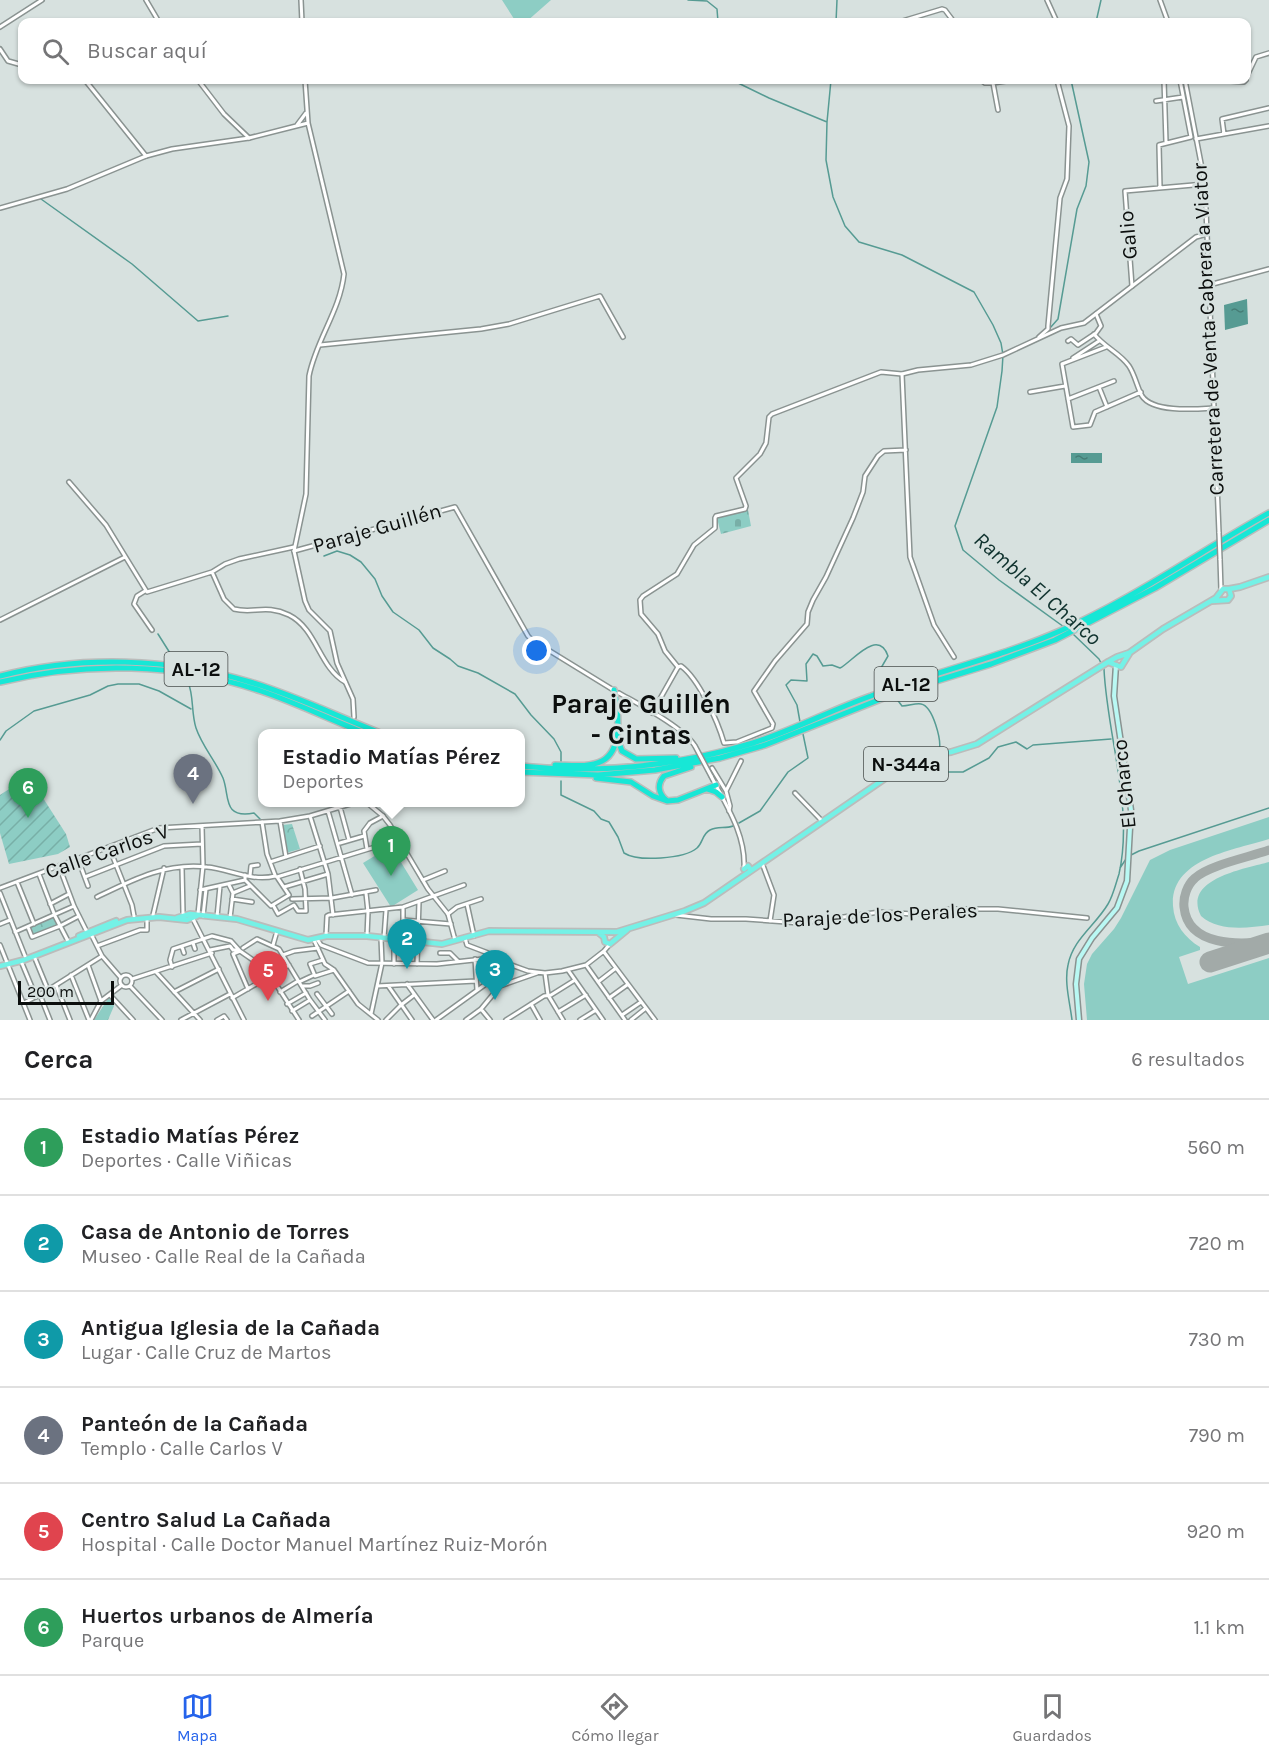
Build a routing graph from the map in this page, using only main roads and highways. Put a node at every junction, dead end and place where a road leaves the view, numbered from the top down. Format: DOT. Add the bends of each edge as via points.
graph roads {
  1 [pos="1269,513"];
  2 [pos="1269,520"];
  3 [pos="1269,577"];
  4 [pos="1240,587"];
  5 [pos="1228,589"];
  6 [pos="1220,592"];
  7 [pos="1232,596"];
  8 [pos="1223,599"];
  9 [pos="1212,601"];
  10 [pos="1073,628"];
  11 [pos="1063,633"];
  12 [pos="1124,659"];
  13 [pos="1117,663"];
  14 [pos="0,676"];
  15 [pos="0,682"];
  16 [pos="617,691"];
  17 [pos="355,729"];
  18 [pos="370,729"];
  19 [pos="617,736"];
  20 [pos="709,755"];
  21 [pos="720,758"];
  22 [pos="525,766"];
  23 [pos="525,766"];
  24 [pos="525,772"];
  25 [pos="544,774"];
  26 [pos="711,776"];
  27 [pos="716,785"];
  28 [pos="705,789"];
  29 [pos="724,794"];
  30 [pos="667,801"];
  31 [pos="150,916"];
  32 [pos="629,929"];
  33 [pos="89,933"];
  34 [pos="608,934"];
  35 [pos="616,940"];
  36 [pos="7,964"];
  37 [pos="0,966"];
  38 [pos="1079,1020"];
  1 -- 10 [label="highway, AL-12"];
  2 -- 10 [label="highway, AL-12" via="1155,588"];
  3 -- 4 [label="main road"];
  4 -- 5 [label="main road"];
  4 -- 7 [label="main road"];
  5 -- 6 [label="main road"];
  5 -- 7 [label="main road"];
  6 -- 8 [label="main road"];
  6 -- 9 [label="main road"];
  7 -- 8 [label="main road"];
  8 -- 9 [label="main road"];
  9 -- 12 [label="main road" via="1163,629"];
  10 -- 11 [label="highway, AL-12"];
  11 -- 20 [label="highway, AL-12" via="870,696 781,733"];
  11 -- 21 [label="highway, AL-12" via="999,661 891,695 786,737"];
  12 -- 13 [label="main road"];
  12 -- 13 [label="main road"];
  13 -- 32 [label="main road, N-344a" via="1108,662 977,744 926,755 906,764 762,863 747,869 704,903"];
  13 -- 38 [label="main road, El Charco" via="1114,702 1131,810 1127,881 1117,908 1079,959"];
  14 -- 18 [label="highway, AL-12" via="93,663 188,668 261,686"];
  15 -- 17 [label="highway, AL-12" via="87,669 135,668 189,674 259,690"];
  16 -- 19 [label="highway"];
  19 -- 20 [label="highway" via="622,751 636,759"];
  19 -- 23 [label="highway" via="613,751 598,763"];
  20 -- 22 [label="highway, AL-12" via="616,768"];
  21 -- 25 [label="highway, AL-12" via="639,772"];
  21 -- 30 [label="highway" via="664,776 659,787"];
  24 -- 25 [label="highway, AL-12"];
  25 -- 30 [label="highway" via="623,780"];
  26 -- 28 [label="highway"];
  27 -- 28 [label="highway"];
  28 -- 29 [label="highway"];
  28 -- 30 [label="highway"];
  31 -- 33 [label="main road"];
  31 -- 33 [label="main road" via="134,916"];
  31 -- 34 [label="main road" via="217,916 302,939 367,936 436,944 494,930"];
  32 -- 34 [label="main road"];
  32 -- 35 [label="main road"];
  33 -- 36 [label="main road"];
  33 -- 36 [label="main road" via="34,957"];
  34 -- 35 [label="main road" via="615,935"];
  34 -- 35 [label="main road" via="605,942"];
  36 -- 37 [label="main road"];
}
